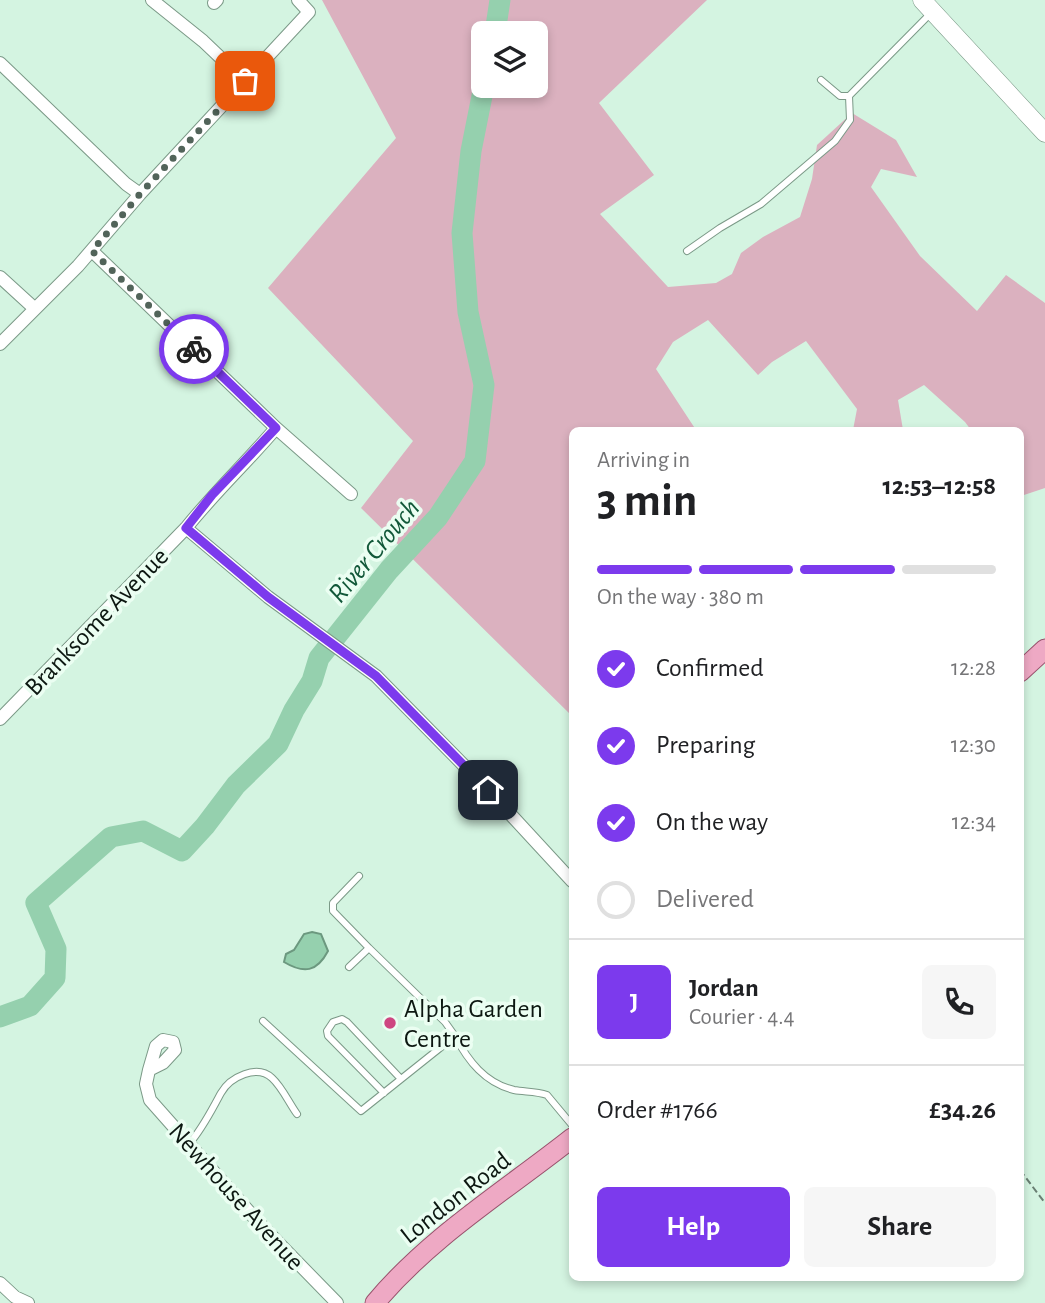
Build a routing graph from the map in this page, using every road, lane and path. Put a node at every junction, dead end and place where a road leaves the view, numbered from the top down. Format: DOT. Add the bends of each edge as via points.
graph roads {
  1 [pos="152,0"];
  2 [pos="298,0"];
  3 [pos="929,4"];
  4 [pos="0,63"];
  5 [pos="821,80"];
  6 [pos="245,81"];
  7 [pos="849,96"];
  8 [pos="1045,133"];
  9 [pos="140,194"];
  10 [pos="92,251"];
  11 [pos="687,251"];
  12 [pos="0,277"];
  13 [pos="34,308"];
  14 [pos="0,344"];
  15 [pos="276,428"];
  16 [pos="351,494"];
  17 [pos="186,528"];
  18 [pos="1045,649"];
  19 [pos="1024,669"];
  20 [pos="0,719"];
  21 [pos="359,876"];
  22 [pos="569,878"];
  23 [pos="369,948"];
  24 [pos="349,967"];
  25 [pos="263,1021"];
  26 [pos="455,1036"];
  27 [pos="149,1070"];
  28 [pos="401,1079"];
  29 [pos="384,1093"];
  30 [pos="297,1114"];
  31 [pos="569,1121"];
  32 [pos="569,1140"];
  33 [pos="189,1144"];
  34 [pos="1024,1175"];
  35 [pos="1045,1203"];
  36 [pos="0,1283"];
  37 [pos="28,1303"];
  38 [pos="337,1303"];
  39 [pos="375,1303"];
  1 -- 6 [label="street"];
  2 -- 6 [label="street" via="309,12"];
  3 -- 7 [label="lane"];
  3 -- 8 [label="street"];
  4 -- 9 [label="street"];
  5 -- 7 [label="lane" via="840,96"];
  6 -- 9 [label="street"];
  7 -- 11 [label="lane" via="850,120 835,141 761,204"];
  9 -- 10 [label="street"];
  10 -- 13 [label="street"];
  10 -- 15 [label="street"];
  12 -- 13 [label="street"];
  13 -- 14 [label="street"];
  15 -- 16 [label="street"];
  15 -- 17 [label="street, Branksome Avenue"];
  17 -- 20 [label="street, Branksome Avenue"];
  17 -- 22 [label="street" via="268,597 376,676"];
  18 -- 19 [label="main road"];
  21 -- 23 [label="lane" via="333,903 333,911"];
  23 -- 24 [label="lane"];
  23 -- 26 [label="lane"];
  25 -- 29 [label="lane" via="361,1111"];
  26 -- 28 [label="lane"];
  26 -- 31 [label="lane" via="469,1061 489,1080 547,1095"];
  27 -- 33 [label="street, Newhouse Avenue" via="150,1100"];
  28 -- 29 [label="lane"];
  28 -- 29 [label="lane" via="347,1022 333,1022 328,1036"];
  30 -- 33 [label="lane" via="270,1075 249,1073 221,1092"];
  32 -- 39 [label="main road, London Road" via="458,1224 398,1276"];
  33 -- 38 [label="street, Newhouse Avenue"];
  34 -- 35 [label="path"];
  36 -- 37 [label="street"];
}
